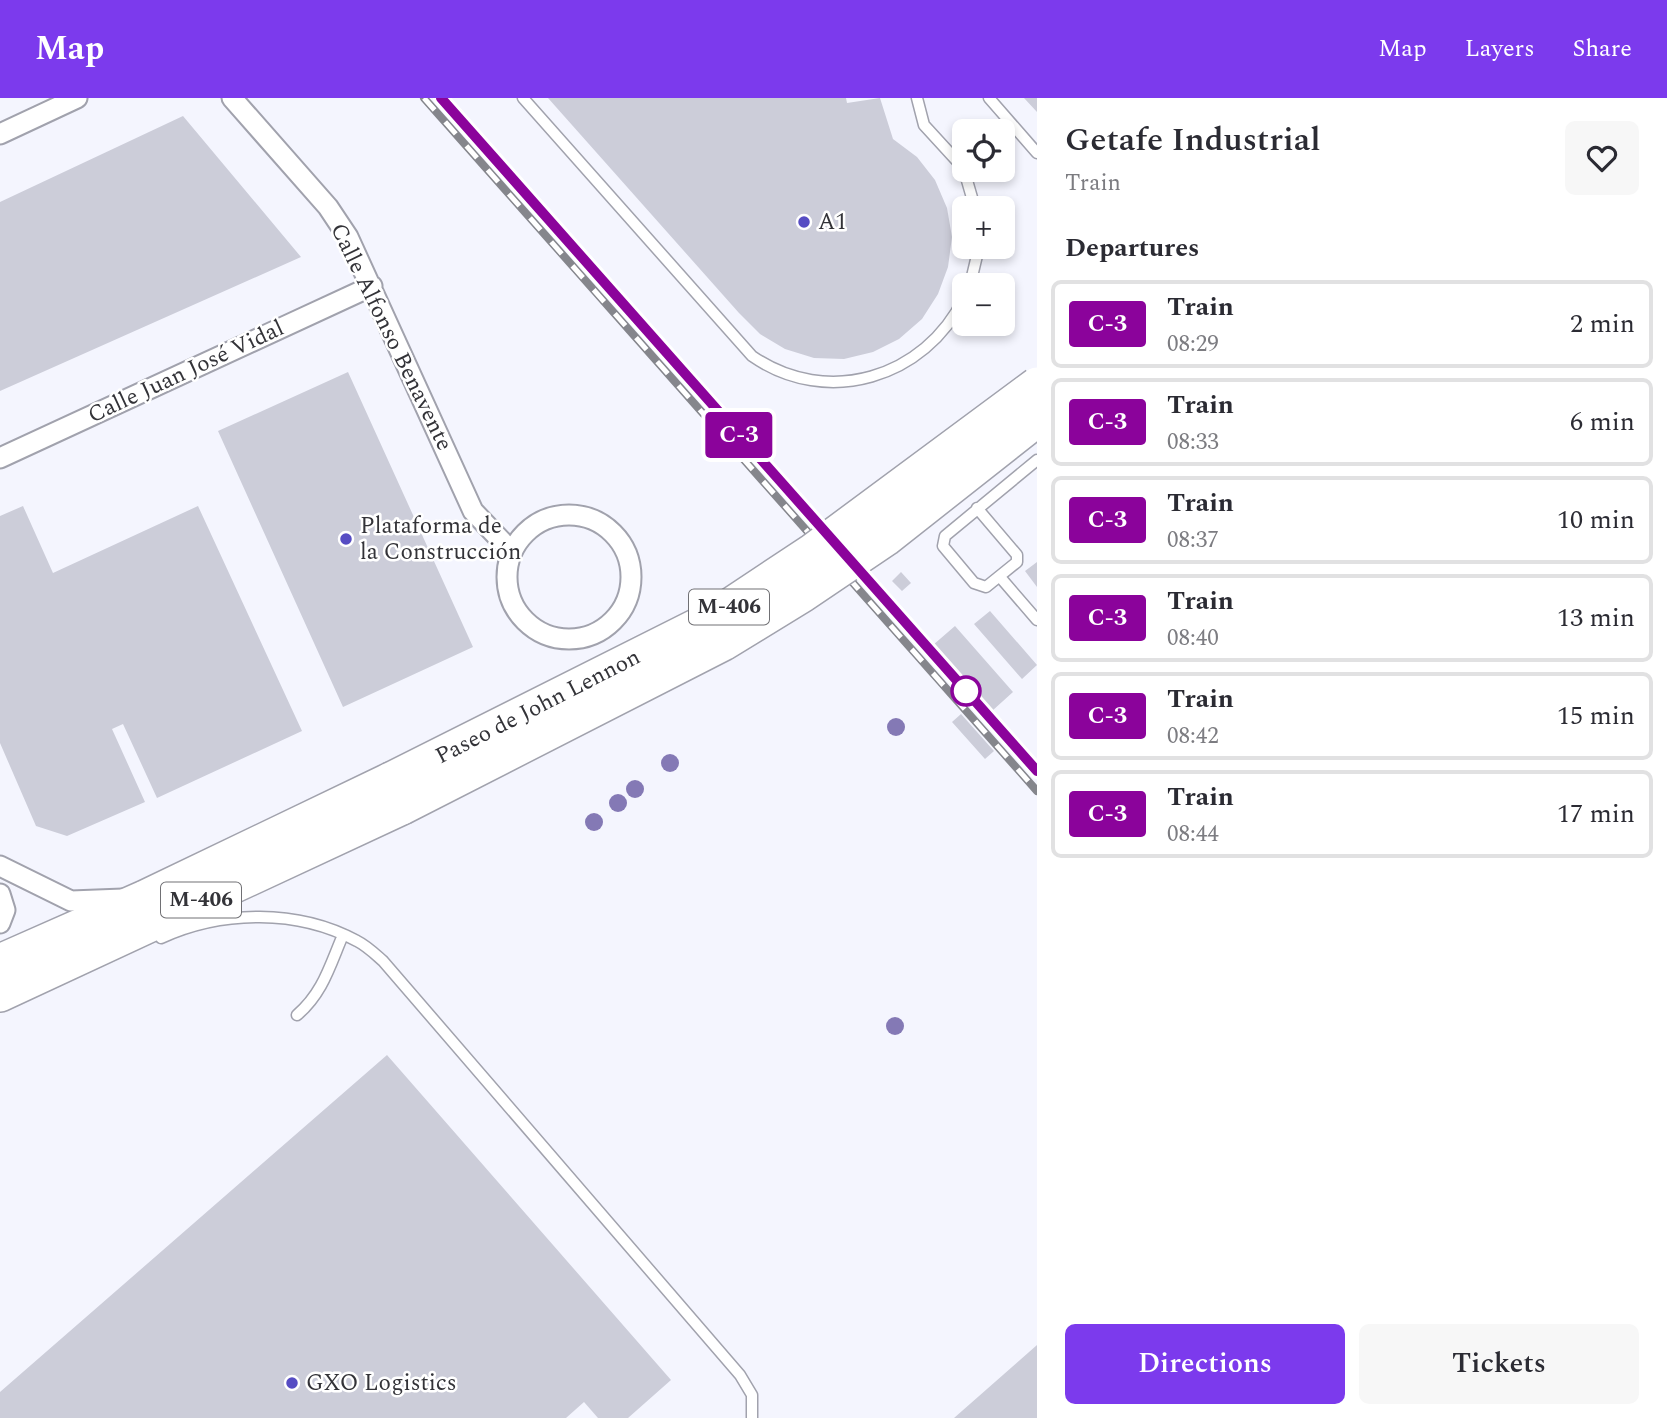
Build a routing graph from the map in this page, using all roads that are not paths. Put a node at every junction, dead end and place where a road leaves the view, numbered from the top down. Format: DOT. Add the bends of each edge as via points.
graph roads {
  1 [pos="77,98"];
  2 [pos="232,98"];
  3 [pos="523,98"];
  4 [pos="917,98"];
  5 [pos="989,98"];
  6 [pos="0,134"];
  7 [pos="1037,153"];
  8 [pos="972,196"];
  9 [pos="372,286"];
  10 [pos="952,318"];
  11 [pos="1037,385"];
  12 [pos="1037,419"];
  13 [pos="0,457"];
  14 [pos="1037,460"];
  15 [pos="977,508"];
  16 [pos="512,552"];
  17 [pos="1000,577"];
  18 [pos="1037,620"];
  19 [pos="397,794"];
  20 [pos="0,866"];
  21 [pos="0,894"];
  22 [pos="145,898"];
  23 [pos="0,923"];
  24 [pos="343,935"];
  25 [pos="146,945"];
  26 [pos="0,962"];
  27 [pos="0,994"];
  28 [pos="297,1015"];
  29 [pos="752,1418"];
  1 -- 6 [label="street"];
  2 -- 9 [label="street, Calle Alfonso Benavente" via="328,206"];
  3 -- 10 [label="lane" via="752,356 768,367 808,379 859,380 909,360 929,346"];
  4 -- 8 [label="lane" via="924,125 957,161"];
  5 -- 7 [label="lane"];
  9 -- 13 [label="street, Calle Juan José Vidal"];
  9 -- 16 [label="street, Calle Alfonso Benavente" via="473,511"];
  11 -- 19 [label="highway, Paseo de John Lennon / M-406, bridge" via="813,551 706,622"];
  12 -- 19 [label="highway, Paseo de John Lennon / M-406, bridge" via="886,538 723,643"];
  14 -- 15 [label="lane"];
  15 -- 17 [label="lane" via="1017,555 1017,562"];
  15 -- 17 [label="lane" via="945,536 943,546 977,585 986,587"];
  16 -- 16 [label="street" via="508,593 517,613 532,628 572,640 611,624 624,608 632,568 626,549 597,521 578,515 549,519 519,540"];
  17 -- 18 [label="lane"];
  19 -- 22 [label="highway, Paseo de John Lennon / M-406"];
  19 -- 27 [label="highway, Paseo de John Lennon / M-406"];
  20 -- 22 [label="street" via="71,901"];
  21 -- 23 [label="street" via="5,910"];
  22 -- 26 [label="highway, Paseo de John Lennon / M-406"];
  24 -- 25 [label="lane" via="295,920 249,917 203,923"];
  24 -- 28 [label="lane" via="313,1001"];
  24 -- 29 [label="lane" via="383,961 740,1375 752,1395"];
}
